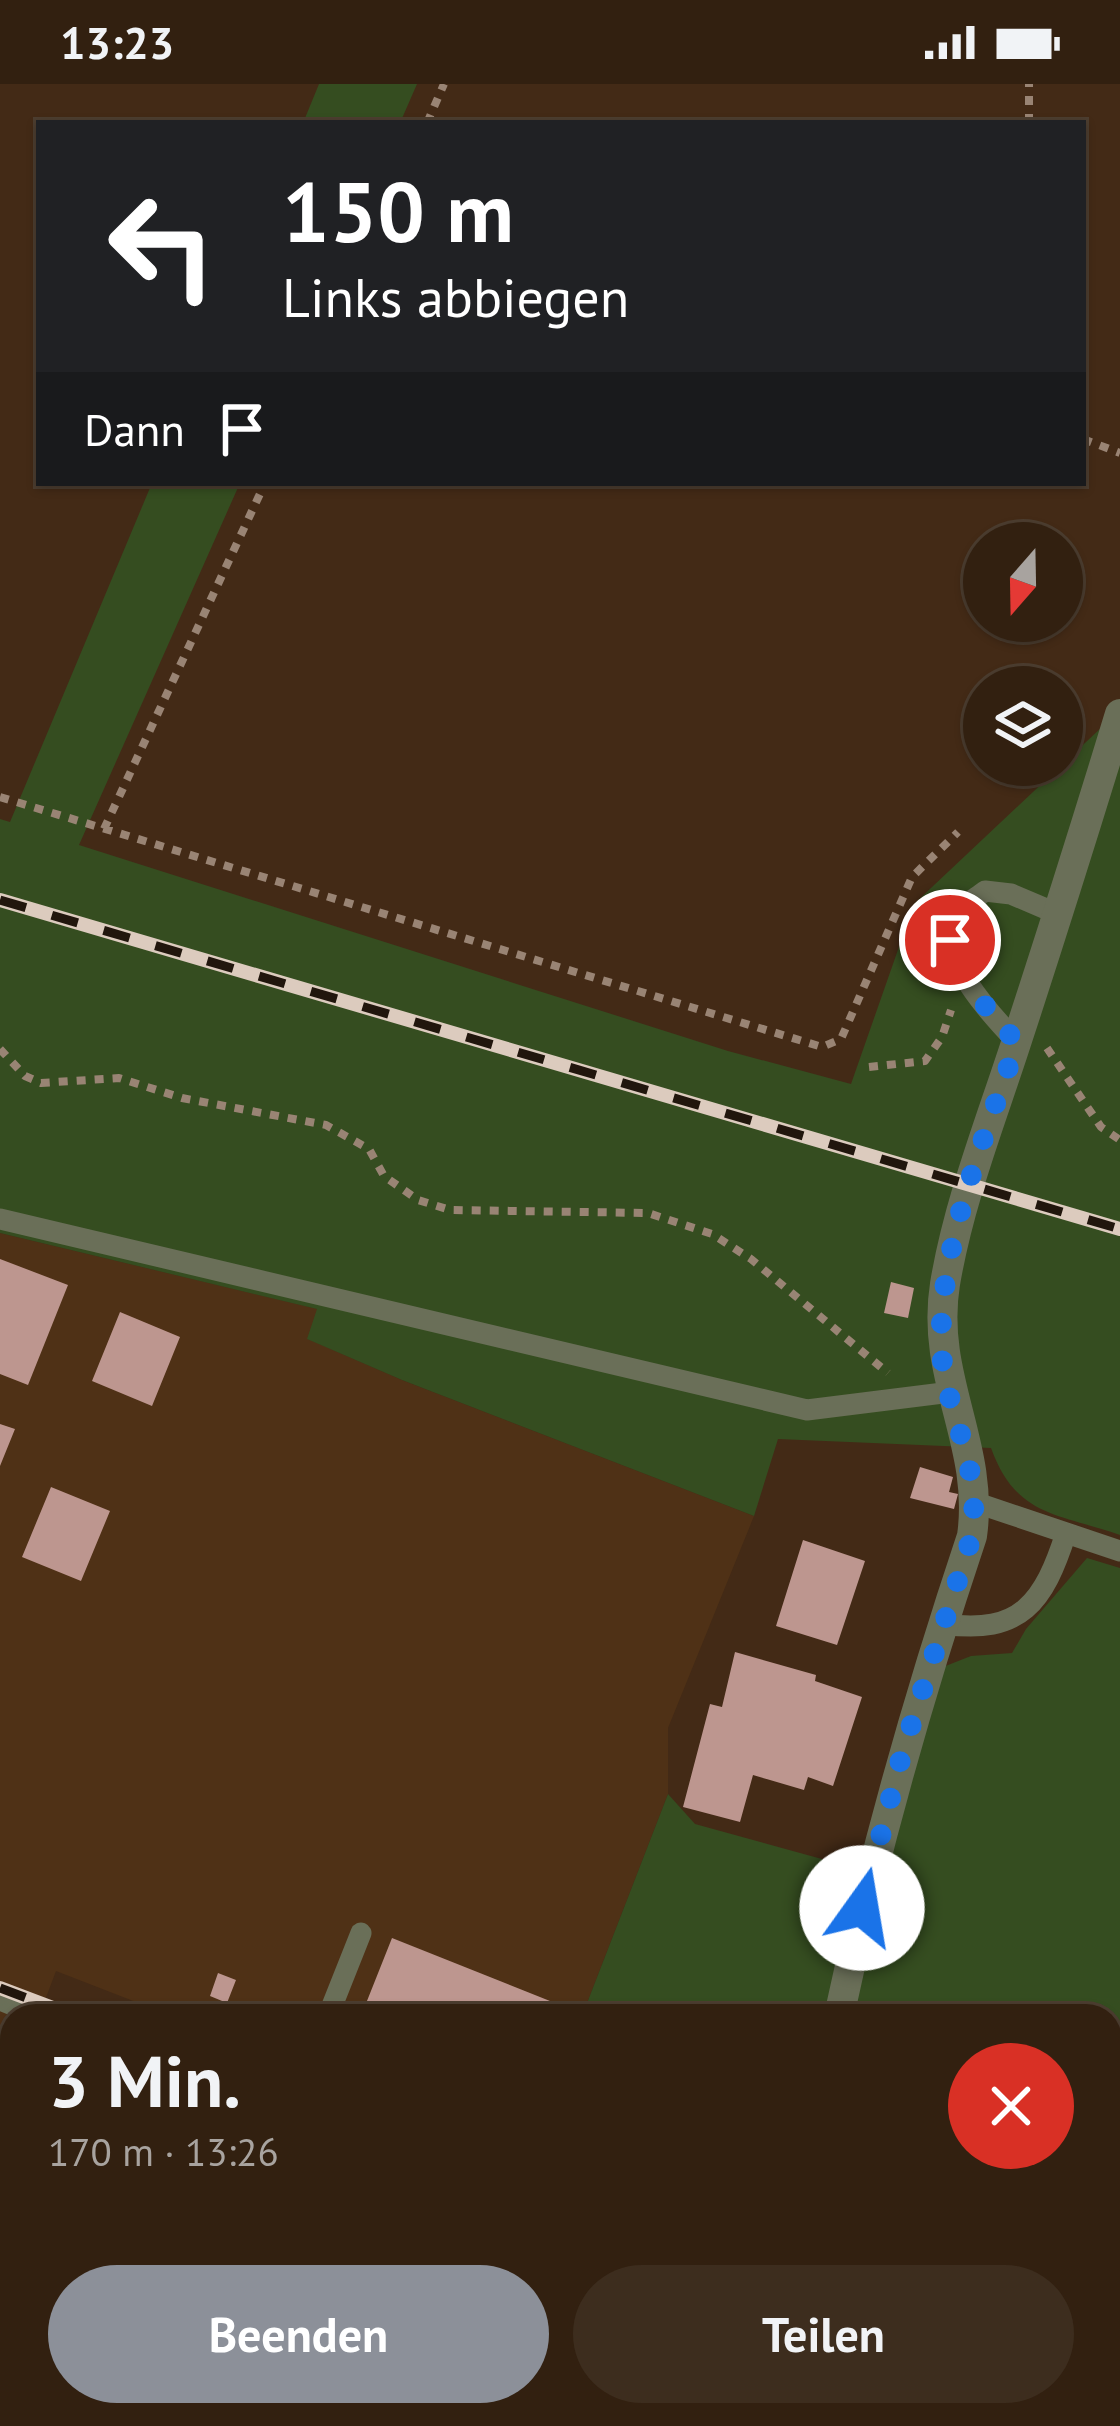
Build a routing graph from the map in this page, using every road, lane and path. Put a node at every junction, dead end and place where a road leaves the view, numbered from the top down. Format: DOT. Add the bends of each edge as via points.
graph roads {
  1 [pos="444,84"];
  2 [pos="1029,84"];
  3 [pos="428,120"];
  4 [pos="1029,120"];
  5 [pos="1086,440"];
  6 [pos="1120,453"];
  7 [pos="264,486"];
  8 [pos="1120,713"];
  9 [pos="0,797"];
  10 [pos="104,829"];
  11 [pos="958,832"];
  12 [pos="1058,914"];
  13 [pos="963,974"];
  14 [pos="1021,1029"];
  15 [pos="0,1049"];
  16 [pos="869,1067"];
  17 [pos="1120,1141"];
  18 [pos="0,1219"];
  19 [pos="951,1392"];
  20 [pos="917,1396"];
  21 [pos="977,1503"];
  22 [pos="1066,1533"];
  23 [pos="1120,1551"];
  24 [pos="944,1624"];
  25 [pos="361,1933"];
  26 [pos="333,2004"];
  27 [pos="842,2004"];
  1 -- 3 [label="path"];
  2 -- 4 [label="path"];
  5 -- 6 [label="path"];
  7 -- 10 [label="path"];
  8 -- 12 [label="street"];
  9 -- 10 [label="path"];
  10 -- 11 [label="path" via="822,1047 841,1039 912,877"];
  12 -- 13 [label="lane" via="985,891 956,914 950,940"];
  12 -- 14 [label="street"];
  13 -- 14 [label="lane" via="989,1014"];
  13 -- 16 [label="path" via="925,1060"];
  14 -- 17 [label="path"];
  14 -- 19 [label="street" via="945,1286 940,1339"];
  15 -- 20 [label="path" via="41,1083 119,1078 326,1125 369,1149 384,1175 418,1200 450,1210 648,1213 712,1234"];
  18 -- 20 [label="lane" via="807,1410"];
  19 -- 20 [label="lane"];
  19 -- 21 [label="street"];
  21 -- 22 [label="lane"];
  21 -- 24 [label="street"];
  22 -- 23 [label="lane"];
  22 -- 24 [label="lane" via="1033,1604 1009,1622"];
  24 -- 27 [label="street" via="869,1872"];
  25 -- 26 [label="lane"];
}
